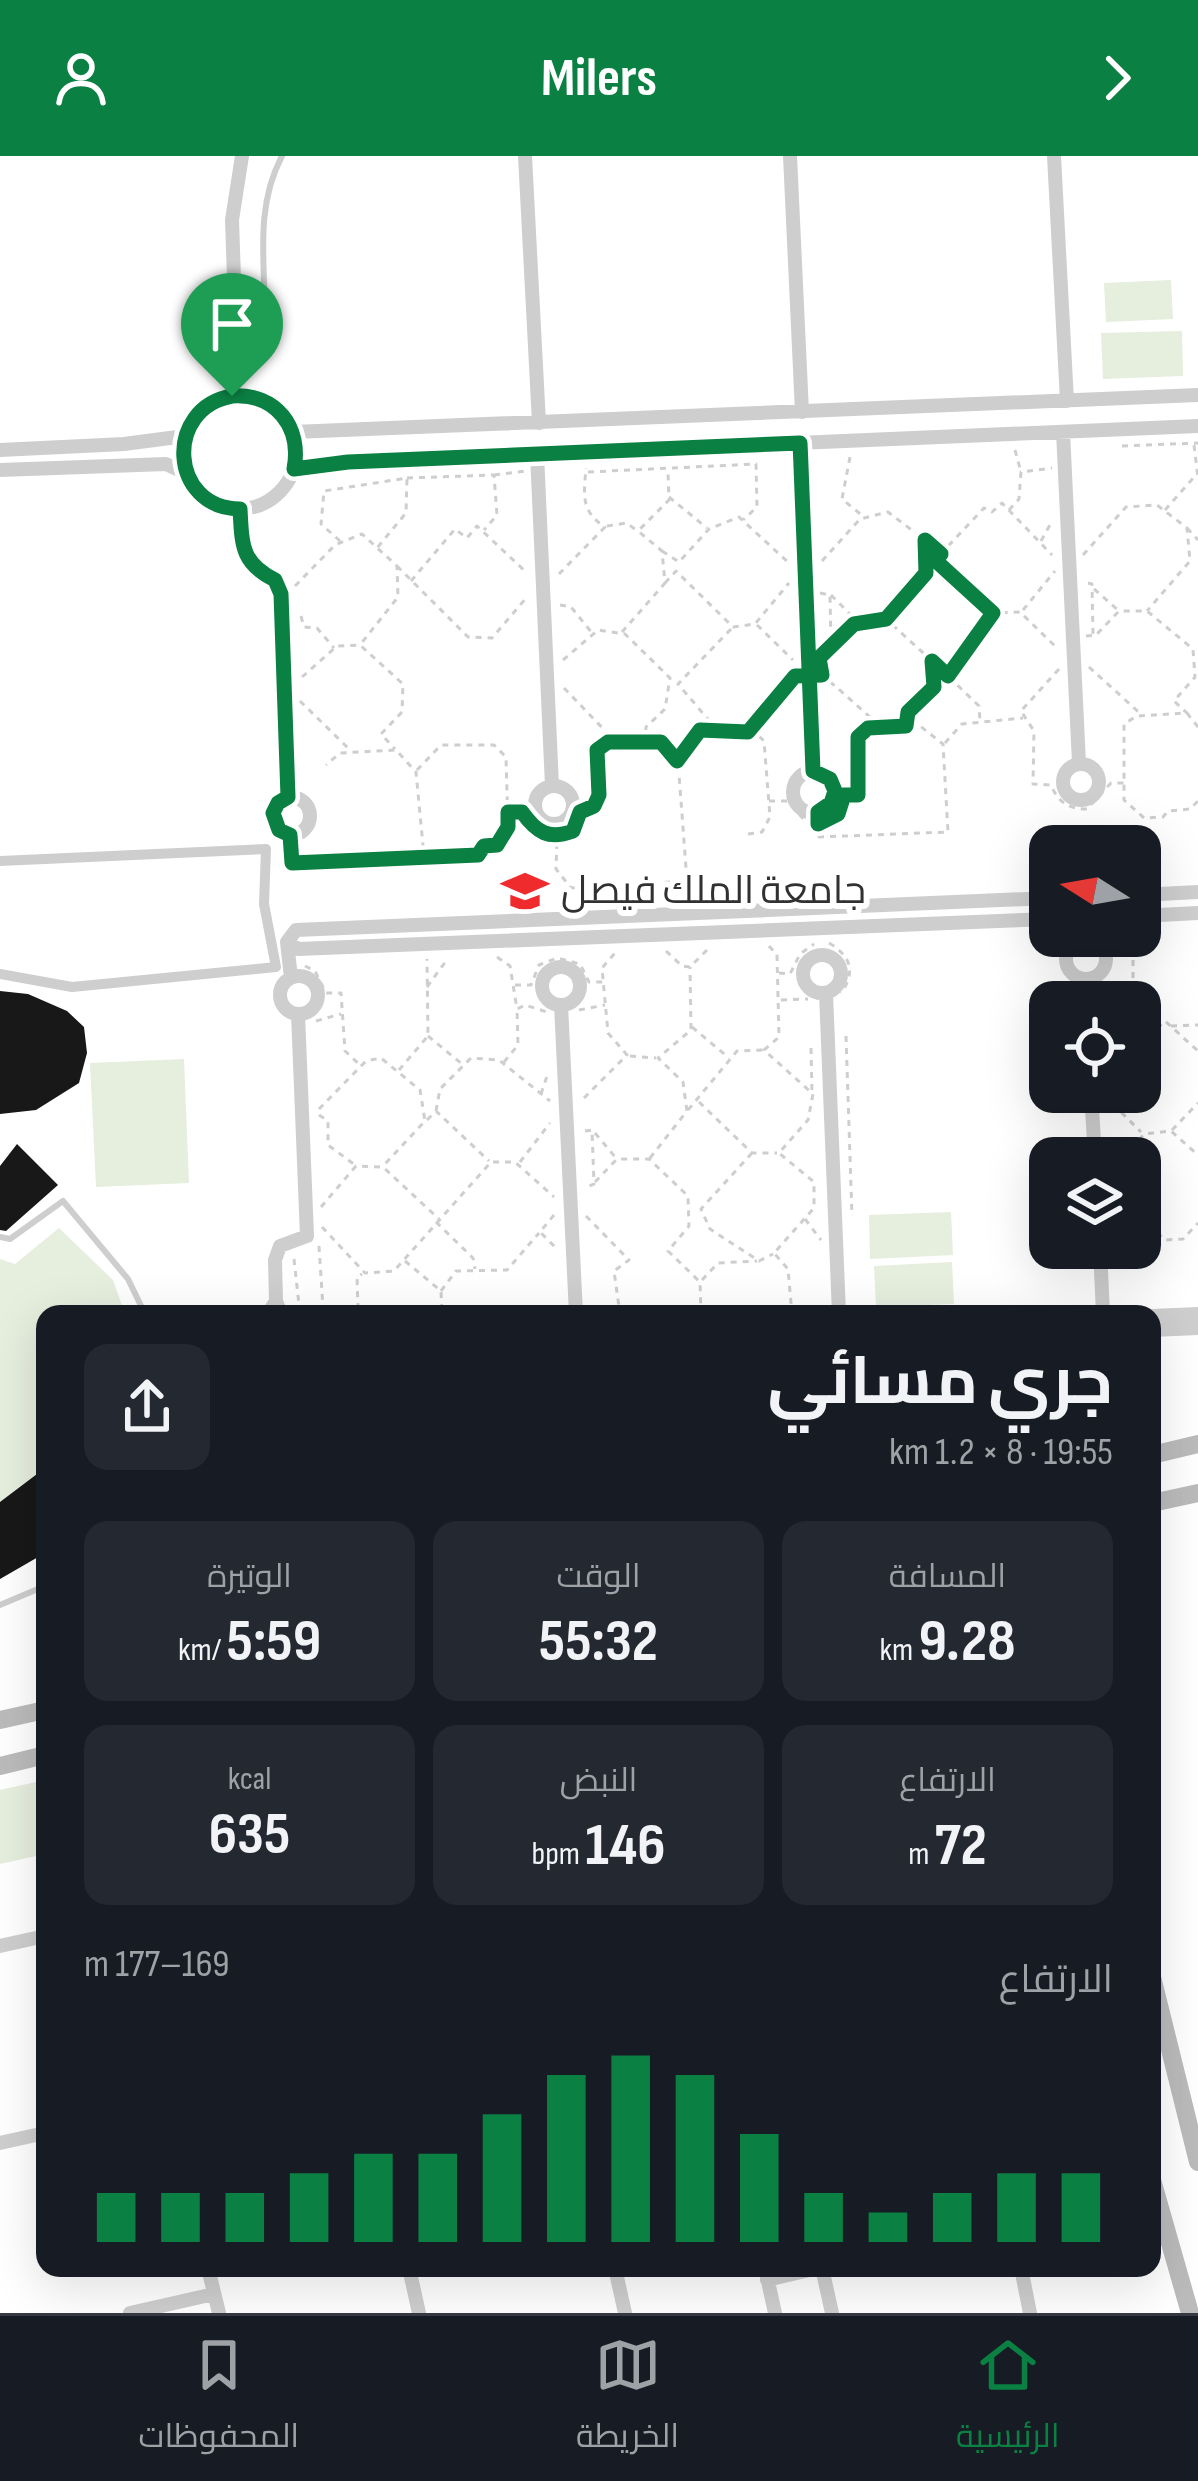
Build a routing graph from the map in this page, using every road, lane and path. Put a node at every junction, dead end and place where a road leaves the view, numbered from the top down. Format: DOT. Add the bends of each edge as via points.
graph roads {
  1 [pos="242,156"];
  2 [pos="282,156"];
  3 [pos="525,156"];
  4 [pos="790,156"];
  5 [pos="1054,156"];
  6 [pos="235,316"];
  7 [pos="238,395"];
  8 [pos="1198,395"];
  9 [pos="1067,401"];
  10 [pos="802,412"];
  11 [pos="538,423"];
  12 [pos="1198,426"];
  13 [pos="293,432"];
  14 [pos="1063,432"];
  15 [pos="185,436"];
  16 [pos="800,443"];
  17 [pos="1194,443"];
  18 [pos="0,450"];
  19 [pos="997,451"];
  20 [pos="869,456"];
  21 [pos="537,462"];
  22 [pos="573,466"];
  23 [pos="668,468"];
  24 [pos="294,469"];
  25 [pos="0,470"];
  26 [pos="586,472"];
  27 [pos="1021,472"];
  28 [pos="185,473"];
  29 [pos="494,475"];
  30 [pos="1197,477"];
  31 [pos="407,478"];
  32 [pos="1053,484"];
  33 [pos="669,497"];
  34 [pos="240,509"];
  35 [pos="1009,511"];
  36 [pos="1164,511"];
  37 [pos="1054,517"];
  38 [pos="865,518"];
  39 [pos="743,520"];
  40 [pos="604,526"];
  41 [pos="1187,528"];
  42 [pos="709,529"];
  43 [pos="483,531"];
  44 [pos="638,531"];
  45 [pos="925,540"];
  46 [pos="1198,540"];
  47 [pos="341,542"];
  48 [pos="1040,542"];
  49 [pos="377,548"];
  50 [pos="662,551"];
  51 [pos="941,554"];
  52 [pos="679,562"];
  53 [pos="819,564"];
  54 [pos="397,566"];
  55 [pos="1081,569"];
  56 [pos="676,572"];
  57 [pos="529,575"];
  58 [pos="556,576"];
  59 [pos="819,578"];
  60 [pos="411,581"];
  61 [pos="1082,582"];
  62 [pos="665,583"];
  63 [pos="293,589"];
  64 [pos="1092,589"];
  65 [pos="557,590"];
  66 [pos="530,593"];
  67 [pos="830,595"];
  68 [pos="1120,611"];
  69 [pos="1147,611"];
  70 [pos="1021,612"];
  71 [pos="993,613"];
  72 [pos="292,617"];
  73 [pos="886,619"];
  74 [pos="860,623"];
  75 [pos="755,624"];
  76 [pos="734,627"];
  77 [pos="621,633"];
  78 [pos="593,634"];
  79 [pos="1093,635"];
  80 [pos="360,645"];
  81 [pos="831,647"];
  82 [pos="334,648"];
  83 [pos="1085,650"];
  84 [pos="819,658"];
  85 [pos="932,661"];
  86 [pos="1086,664"];
  87 [pos="1196,675"];
  88 [pos="809,676"];
  89 [pos="948,676"];
  90 [pos="670,678"];
  91 [pos="296,683"];
  92 [pos="678,684"];
  93 [pos="297,698"];
  94 [pos="1187,713"];
  95 [pos="1143,716"];
  96 [pos="1026,718"];
  97 [pos="980,722"];
  98 [pos="1124,724"];
  99 [pos="879,725"];
  100 [pos="1114,725"];
  101 [pos="906,726"];
  102 [pos="1198,727"];
  103 [pos="752,728"];
  104 [pos="718,731"];
  105 [pos="617,742"];
  106 [pos="645,742"];
  107 [pos="944,744"];
  108 [pos="396,750"];
  109 [pos="352,752"];
  110 [pos="677,761"];
  111 [pos="1079,764"];
  112 [pos="326,765"];
  113 [pos="813,771"];
  114 [pos="416,772"];
  115 [pos="1124,783"];
  116 [pos="552,786"];
  117 [pos="288,797"];
  118 [pos="769,801"];
  119 [pos="1198,801"];
  120 [pos="508,812"];
  121 [pos="818,818"];
  122 [pos="748,834"];
  123 [pos="290,835"];
  124 [pos="557,837"];
  125 [pos="424,856"];
  126 [pos="0,861"];
  127 [pos="1198,892"];
  128 [pos="1161,894"];
  129 [pos="1029,899"];
  130 [pos="1198,913"];
  131 [pos="1161,919"];
  132 [pos="1029,920"];
  133 [pos="294,940"];
  134 [pos="765,942"];
  135 [pos="426,943"];
  136 [pos="710,947"];
  137 [pos="650,951"];
  138 [pos="632,952"];
  139 [pos="481,958"];
  140 [pos="448,959"];
  141 [pos="690,968"];
  142 [pos="0,974"];
  143 [pos="291,978"];
  144 [pos="603,982"];
  145 [pos="513,985"];
  146 [pos="427,987"];
  147 [pos="826,993"];
  148 [pos="811,999"];
  149 [pos="778,1000"];
  150 [pos="517,1009"];
  151 [pos="556,1009"];
  152 [pos="335,1013"];
  153 [pos="298,1014"];
  154 [pos="343,1014"];
  155 [pos="1161,1025"];
  156 [pos="1198,1025"];
  157 [pos="1170,1026"];
  158 [pos="691,1027"];
  159 [pos="811,1035"];
  160 [pos="428,1036"];
  161 [pos="764,1050"];
  162 [pos="1198,1052"];
  163 [pos="627,1055"];
  164 [pos="658,1058"];
  165 [pos="731,1059"];
  166 [pos="502,1063"];
  167 [pos="464,1065"];
  168 [pos="551,1065"];
  169 [pos="361,1066"];
  170 [pos="398,1072"];
  171 [pos="542,1094"];
  172 [pos="812,1094"];
  173 [pos="697,1100"];
  174 [pos="1198,1102"];
  175 [pos="578,1104"];
  176 [pos="436,1111"];
  177 [pos="687,1111"];
  178 [pos="1122,1113"];
  179 [pos="425,1121"];
  180 [pos="592,1130"];
  181 [pos="1171,1131"];
  182 [pos="581,1132"];
  183 [pos="1144,1134"];
  184 [pos="1141,1137"];
  185 [pos="752,1153"];
  186 [pos="779,1153"];
  187 [pos="1198,1155"];
  188 [pos="617,1159"];
  189 [pos="649,1159"];
  190 [pos="491,1162"];
  191 [pos="518,1165"];
  192 [pos="356,1166"];
  193 [pos="383,1167"];
  194 [pos="594,1184"];
  195 [pos="582,1190"];
  196 [pos="688,1196"];
  197 [pos="583,1206"];
  198 [pos="701,1209"];
  199 [pos="805,1219"];
  200 [pos="438,1220"];
  201 [pos="1197,1226"];
  202 [pos="540,1232"];
  203 [pos="319,1235"];
  204 [pos="1161,1236"];
  205 [pos="0,1237"];
  206 [pos="294,1240"];
  207 [pos="821,1241"];
  208 [pos="560,1252"];
  209 [pos="774,1253"];
  210 [pos="404,1260"];
  211 [pos="759,1261"];
  212 [pos="1101,1269"];
  213 [pos="475,1271"];
  214 [pos="365,1273"];
  215 [pos="700,1282"];
  216 [pos="441,1291"];
  217 [pos="141,1305"];
  218 [pos="275,1305"];
  219 [pos="299,1305"];
  220 [pos="323,1305"];
  221 [pos="358,1305"];
  222 [pos="442,1305"];
  223 [pos="575,1305"];
  224 [pos="619,1305"];
  225 [pos="701,1305"];
  226 [pos="790,1305"];
  227 [pos="839,1305"];
  228 [pos="1103,1305"];
  229 [pos="1198,1314"];
  230 [pos="1161,1316"];
  231 [pos="1198,1328"];
  232 [pos="1161,1330"];
  233 [pos="1198,1444"];
  234 [pos="1161,1453"];
  235 [pos="1198,1493"];
  236 [pos="1161,1501"];
  237 [pos="36,1590"];
  238 [pos="0,1605"];
  239 [pos="36,1712"];
  240 [pos="0,1720"];
  241 [pos="36,1757"];
  242 [pos="0,1766"];
  243 [pos="36,1938"];
  244 [pos="0,1946"];
  245 [pos="1161,2012"];
  246 [pos="36,2135"];
  247 [pos="0,2143"];
  248 [pos="1198,2162"];
  249 [pos="1161,2212"];
  250 [pos="210,2277"];
  251 [pos="411,2277"];
  252 [pos="617,2277"];
  253 [pos="767,2277"];
  254 [pos="822,2277"];
  255 [pos="1023,2277"];
  256 [pos="214,2294"];
  257 [pos="831,2311"];
  258 [pos="130,2313"];
  259 [pos="219,2313"];
  260 [pos="419,2313"];
  261 [pos="625,2313"];
  262 [pos="775,2313"];
  263 [pos="813,2313"];
  264 [pos="1030,2313"];
  265 [pos="1190,2313"];
  1 -- 6 [label="street" via="232,220"];
  2 -- 6 [label="lane" via="263,209 265,311"];
  3 -- 11 [label="street"];
  4 -- 10 [label="street"];
  5 -- 9 [label="street"];
  6 -- 7 [label="street"];
  7 -- 13 [label="street" via="267,403"];
  7 -- 15 [label="street" via="207,404"];
  8 -- 9 [label="street"];
  9 -- 10 [label="street"];
  10 -- 11 [label="street"];
  11 -- 13 [label="street"];
  12 -- 14 [label="street"];
  13 -- 24 [label="street"];
  14 -- 16 [label="street"];
  14 -- 111 [label="street"];
  15 -- 18 [label="street"];
  15 -- 28 [label="street"];
  16 -- 21 [label="street"];
  16 -- 88 [label="street"];
  17 -- 30 [label="path"];
  19 -- 27 [label="path" via="1019,450"];
  20 -- 38 [label="path" via="847,457 842,499"];
  21 -- 24 [label="street"];
  21 -- 29 [label="path"];
  21 -- 116 [label="street"];
  22 -- 26 [label="path"];
  23 -- 26 [label="path"];
  23 -- 33 [label="path"];
  23 -- 39 [label="path" via="756,464 757,506"];
  24 -- 34 [label="street" via="272,501"];
  25 -- 28 [label="street" via="166,464"];
  26 -- 40 [label="path" via="584,504"];
  27 -- 32 [label="path" via="1053,467"];
  27 -- 35 [label="path"];
  28 -- 34 [label="street" via="200,495"];
  29 -- 31 [label="path"];
  29 -- 43 [label="path" via="497,514"];
  30 -- 36 [label="path"];
  31 -- 47 [label="path" via="324,490 321,524"];
  31 -- 49 [label="path" via="406,513"];
  33 -- 42 [label="path"];
  33 -- 44 [label="path"];
  34 -- 117 [label="street" via="242,553 281,594"];
  35 -- 48 [label="path"];
  35 -- 51 [label="path" via="1002,503 984,508"];
  36 -- 41 [label="path"];
  36 -- 55 [label="path" via="1126,507 1081,557"];
  37 -- 48 [label="path"];
  38 -- 45 [label="path" via="888,512"];
  38 -- 53 [label="path"];
  39 -- 42 [label="path"];
  39 -- 75 [label="path" via="794,568 787,590"];
  40 -- 44 [label="path" via="627,523"];
  40 -- 58 [label="path"];
  41 -- 46 [label="path"];
  41 -- 69 [label="path" via="1190,560"];
  42 -- 52 [label="path"];
  43 -- 57 [label="path"];
  43 -- 60 [label="path" via="477,526 466,538 455,529"];
  44 -- 50 [label="path"];
  45 -- 51 [label="path"];
  45 -- 73 [label="path" via="926,573"];
  47 -- 49 [label="path" via="362,534"];
  47 -- 63 [label="path"];
  48 -- 70 [label="path" via="1061,563"];
  49 -- 54 [label="path"];
  50 -- 52 [label="path"];
  50 -- 62 [label="path"];
  51 -- 71 [label="path" via="935,560"];
  52 -- 56 [label="path"];
  54 -- 60 [label="path"];
  54 -- 80 [label="path" via="398,597"];
  56 -- 62 [label="path"];
  56 -- 76 [label="path"];
  59 -- 67 [label="path" via="818,592"];
  60 -- 66 [label="path" via="468,637 492,638"];
  61 -- 64 [label="path"];
  62 -- 77 [label="path"];
  64 -- 68 [label="path"];
  64 -- 79 [label="path"];
  65 -- 78 [label="path" via="559,605 571,607"];
  67 -- 74 [label="path"];
  67 -- 81 [label="path"];
  68 -- 69 [label="path"];
  68 -- 79 [label="path"];
  69 -- 87 [label="path" via="1193,649"];
  70 -- 71 [label="path"];
  70 -- 96 [label="path" via="1055,644 1061,666 1022,711"];
  71 -- 89 [label="path"];
  72 -- 82 [label="path" via="303,616 304,627 317,628"];
  73 -- 74 [label="path"];
  73 -- 85 [label="path"];
  74 -- 81 [label="path"];
  75 -- 76 [label="path"];
  75 -- 103 [label="path" via="793,658 795,676"];
  76 -- 92 [label="path"];
  77 -- 78 [label="path"];
  77 -- 90 [label="path"];
  78 -- 105 [label="path" via="563,660 564,689"];
  79 -- 83 [label="path" via="1084,636"];
  80 -- 82 [label="path"];
  80 -- 108 [label="path" via="403,684 402,712 381,734"];
  81 -- 84 [label="path"];
  82 -- 91 [label="path"];
  85 -- 89 [label="path"];
  85 -- 101 [label="path" via="934,687 908,712"];
  86 -- 95 [label="path"];
  87 -- 94 [label="path" via="1174,701"];
  88 -- 99 [label="path" via="822,675"];
  88 -- 113 [label="street"];
  89 -- 97 [label="path" via="979,706"];
  90 -- 92 [label="path"];
  90 -- 106 [label="path" via="665,709 646,727"];
  92 -- 104 [label="path"];
  93 -- 109 [label="path"];
  94 -- 95 [label="path"];
  94 -- 102 [label="path"];
  95 -- 98 [label="path"];
  96 -- 97 [label="path"];
  96 -- 115 [label="path" via="1034,731 1033,784 1051,785 1056,798 1087,809 1111,783"];
  97 -- 107 [label="path" via="962,724"];
  98 -- 100 [label="path"];
  98 -- 115 [label="path"];
  99 -- 101 [label="path"];
  99 -- 121 [label="path" via="858,737 858,795 844,795 838,814"];
  101 -- 107 [label="path"];
  103 -- 104 [label="path"];
  103 -- 118 [label="path" via="764,741"];
  104 -- 110 [label="path" via="700,730"];
  105 -- 106 [label="path"];
  105 -- 124 [label="path" via="597,750 594,806"];
  106 -- 110 [label="path" via="661,742"];
  107 -- 121 [label="path" via="948,832 819,837"];
  108 -- 109 [label="path"];
  108 -- 114 [label="path"];
  109 -- 112 [label="path"];
  110 -- 124 [label="path" via="687,880 571,888 556,869"];
  113 -- 121 [label="street" via="835,791"];
  113 -- 121 [label="street" via="800,776 793,796"];
  114 -- 120 [label="path" via="442,745 494,745 506,757"];
  114 -- 125 [label="path"];
  115 -- 119 [label="path" via="1124,800 1144,818"];
  117 -- 123 [label="street" via="273,813"];
  117 -- 123 [label="street" via="301,800 310,816"];
  118 -- 121 [label="path" via="787,801 799,819"];
  118 -- 122 [label="path" via="761,832"];
  120 -- 124 [label="path" via="522,812 542,834"];
  120 -- 125 [label="path" via="497,845 478,855"];
  123 -- 125 [label="path" via="292,863"];
  126 -- 142 [label="street" via="266,849 264,904 276,968 72,986"];
  127 -- 128 [label="street"];
  129 -- 133 [label="street"];
  130 -- 131 [label="street"];
  132 -- 135 [label="street"];
  133 -- 135 [label="street"];
  133 -- 143 [label="street"];
  133 -- 154 [label="path" via="300,964 315,971 326,993 341,993"];
  134 -- 149 [label="path" via="777,956"];
  135 -- 146 [label="path"];
  136 -- 141 [label="path"];
  137 -- 141 [label="path" via="668,950"];
  138 -- 144 [label="path" via="614,953"];
  139 -- 145 [label="path" via="510,966"];
  140 -- 146 [label="path"];
  141 -- 158 [label="path"];
  143 -- 153 [label="street" via="281,999"];
  143 -- 153 [label="street" via="308,978 317,988 315,1006"];
  144 -- 145 [label="path" via="589,982 580,964 557,958 539,965 531,985"];
  144 -- 163 [label="path" via="608,1034"];
  145 -- 150 [label="path"];
  146 -- 160 [label="path"];
  147 -- 227 [label="street"];
  148 -- 149 [label="path"];
  149 -- 161 [label="path" via="779,1037"];
  150 -- 151 [label="path"];
  150 -- 166 [label="path" via="518,1045"];
  151 -- 223 [label="street"];
  152 -- 154 [label="path"];
  153 -- 206 [label="street" via="307,1236"];
  154 -- 169 [label="path" via="345,1051"];
  155 -- 157 [label="path"];
  156 -- 157 [label="path"];
  157 -- 162 [label="path"];
  158 -- 164 [label="path"];
  158 -- 165 [label="path"];
  159 -- 172 [label="path"];
  160 -- 167 [label="path"];
  160 -- 170 [label="path"];
  161 -- 165 [label="path"];
  161 -- 172 [label="path"];
  163 -- 164 [label="path"];
  163 -- 175 [label="path"];
  164 -- 177 [label="path" via="683,1082"];
  165 -- 173 [label="path"];
  166 -- 167 [label="path" via="471,1058"];
  166 -- 171 [label="path"];
  167 -- 176 [label="path" via="440,1088"];
  168 -- 171 [label="path"];
  169 -- 170 [label="path" via="381,1058"];
  169 -- 192 [label="path" via="315,1112 328,1121 328,1145"];
  170 -- 179 [label="path" via="420,1090"];
  171 -- 191 [label="path" via="551,1102 549,1129"];
  172 -- 186 [label="path" via="808,1120"];
  173 -- 177 [label="path"];
  173 -- 185 [label="path"];
  174 -- 181 [label="path"];
  176 -- 179 [label="path"];
  176 -- 190 [label="path"];
  177 -- 189 [label="path"];
  178 -- 183 [label="path"];
  179 -- 193 [label="path"];
  180 -- 182 [label="path"];
  180 -- 188 [label="path"];
  180 -- 194 [label="path"];
  181 -- 183 [label="path"];
  181 -- 187 [label="path"];
  183 -- 184 [label="path"];
  185 -- 186 [label="path"];
  185 -- 198 [label="path"];
  186 -- 199 [label="path" via="814,1182 814,1208"];
  188 -- 189 [label="path"];
  188 -- 194 [label="path"];
  189 -- 196 [label="path"];
  190 -- 191 [label="path"];
  190 -- 200 [label="path"];
  191 -- 202 [label="path" via="557,1200 559,1210"];
  192 -- 193 [label="path"];
  192 -- 214 [label="path" via="321,1205 318,1222"];
  193 -- 200 [label="path"];
  194 -- 195 [label="path"];
  196 -- 198 [label="path"];
  196 -- 215 [label="path" via="689,1226 668,1251"];
  197 -- 224 [label="path" via="628,1260 614,1271"];
  198 -- 211 [label="path" via="710,1229"];
  199 -- 207 [label="path"];
  199 -- 209 [label="path"];
  200 -- 210 [label="path"];
  200 -- 213 [label="path" via="473,1258"];
  201 -- 204 [label="path" via="1183,1239"];
  202 -- 208 [label="path"];
  202 -- 213 [label="path" via="507,1270"];
  203 -- 220 [label="path"];
  205 -- 217 [label="lane" via="10,1239 63,1201"];
  206 -- 218 [label="street" via="280,1246 275,1260"];
  206 -- 219 [label="path"];
  209 -- 211 [label="path"];
  209 -- 226 [label="path" via="788,1269"];
  210 -- 214 [label="path" via="394,1271"];
  210 -- 216 [label="path"];
  211 -- 215 [label="path" via="718,1263"];
  212 -- 228 [label="street"];
  213 -- 216 [label="path" via="456,1271"];
  214 -- 221 [label="path" via="357,1276"];
  215 -- 225 [label="path"];
  216 -- 222 [label="path"];
  229 -- 230 [label="street"];
  231 -- 232 [label="street"];
  233 -- 234 [label="main road"];
  235 -- 236 [label="main road"];
  237 -- 238 [label="lane"];
  239 -- 240 [label="main road"];
  241 -- 242 [label="main road"];
  243 -- 244 [label="street"];
  245 -- 248 [label="main road"];
  246 -- 247 [label="street"];
  249 -- 265 [label="main road"];
  250 -- 256 [label="street"];
  251 -- 260 [label="street"];
  252 -- 261 [label="street"];
  253 -- 262 [label="street"];
  254 -- 257 [label="street"];
  255 -- 264 [label="street"];
  256 -- 258 [label="street"];
  256 -- 259 [label="street"];
  257 -- 263 [label="street"];
}
